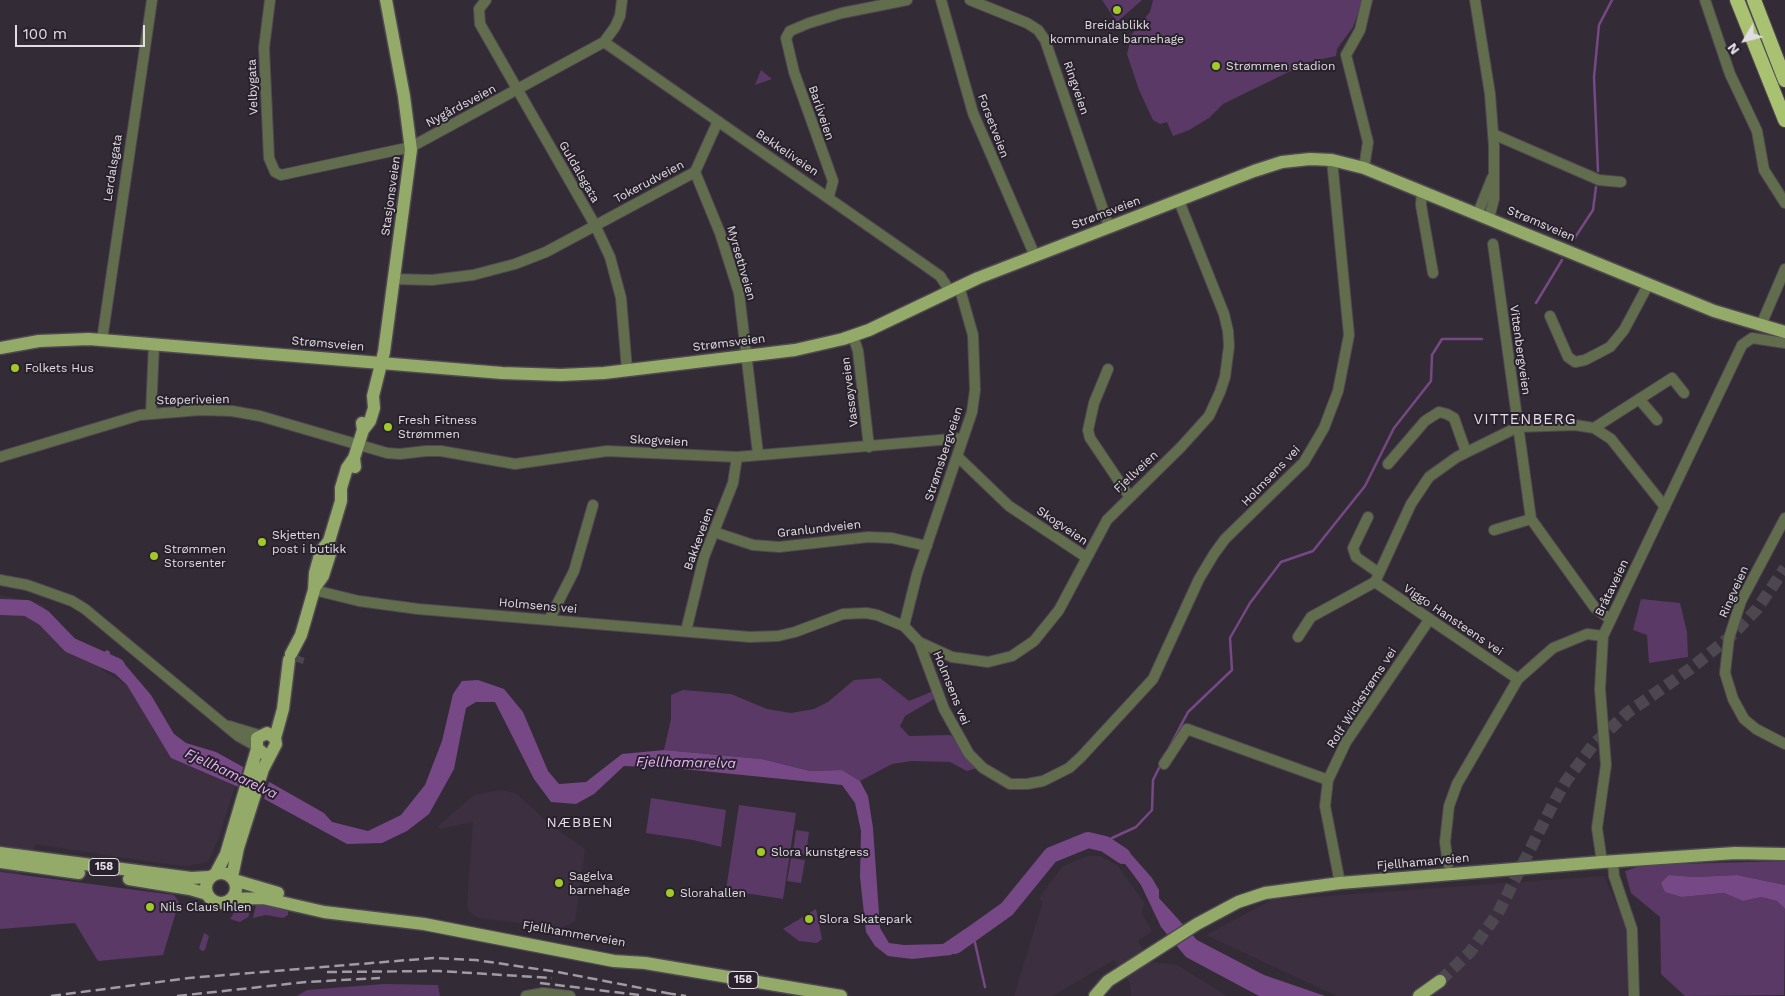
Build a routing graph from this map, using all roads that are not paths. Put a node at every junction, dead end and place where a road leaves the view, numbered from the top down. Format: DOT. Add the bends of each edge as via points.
graph roads {
  1 [pos="152,0"];
  2 [pos="270,0"];
  3 [pos="386,0"];
  4 [pos="486,0"];
  5 [pos="622,0"];
  6 [pos="907,0"];
  7 [pos="941,0"];
  8 [pos="970,0"];
  9 [pos="1367,0"];
  10 [pos="1475,0"];
  11 [pos="1706,0"];
  12 [pos="1737,0"];
  13 [pos="1754,0"];
  14 [pos="604,42"];
  15 [pos="1785,80"];
  16 [pos="517,90"];
  17 [pos="1785,120"];
  18 [pos="718,121"];
  19 [pos="1493,134"];
  20 [pos="411,147"];
  21 [pos="1332,160"];
  22 [pos="1364,168"];
  23 [pos="275,172"];
  24 [pos="695,172"];
  25 [pos="1620,182"];
  26 [pos="1422,190"];
  27 [pos="829,196"];
  28 [pos="1179,201"];
  29 [pos="1785,203"];
  30 [pos="1483,216"];
  31 [pos="594,225"];
  32 [pos="1109,227"];
  33 [pos="1493,244"];
  34 [pos="1035,256"];
  35 [pos="1785,269"];
  36 [pos="1433,273"];
  37 [pos="393,279"];
  38 [pos="1648,284"];
  39 [pos="954,288"];
  40 [pos="1550,316"];
  41 [pos="1761,325"];
  42 [pos="1785,332"];
  43 [pos="853,336"];
  44 [pos="102,340"];
  45 [pos="1785,343"];
  46 [pos="154,344"];
  47 [pos="0,348"];
  48 [pos="747,356"];
  49 [pos="382,363"];
  50 [pos="1108,369"];
  51 [pos="628,370"];
  52 [pos="1684,393"];
  53 [pos="1639,399"];
  54 [pos="151,413"];
  55 [pos="1657,420"];
  56 [pos="1518,427"];
  57 [pos="1594,428"];
  58 [pos="963,438"];
  59 [pos="358,444"];
  60 [pos="869,446"];
  61 [pos="1466,452"];
  62 [pos="758,454"];
  63 [pos="0,457"];
  64 [pos="737,457"];
  65 [pos="958,457"];
  66 [pos="1388,464"];
  67 [pos="1129,496"];
  68 [pos="593,505"];
  69 [pos="1666,508"];
  70 [pos="1368,517"];
  71 [pos="1785,518"];
  72 [pos="1532,519"];
  73 [pos="1494,530"];
  74 [pos="714,532"];
  75 [pos="927,546"];
  76 [pos="1086,557"];
  77 [pos="1377,578"];
  78 [pos="0,580"];
  79 [pos="315,589"];
  80 [pos="1610,619"];
  81 [pos="549,620"];
  82 [pos="1429,620"];
  83 [pos="904,626"];
  84 [pos="686,631"];
  85 [pos="1603,636"];
  86 [pos="1298,637"];
  87 [pos="919,642"];
  88 [pos="1518,679"];
  89 [pos="262,740"];
  90 [pos="1785,744"];
  91 [pos="1164,764"];
  92 [pos="258,767"];
  93 [pos="1328,780"];
  94 [pos="250,795"];
  95 [pos="0,853"];
  96 [pos="1785,854"];
  97 [pos="0,862"];
  98 [pos="1607,862"];
  99 [pos="1448,864"];
  100 [pos="213,875"];
  101 [pos="233,879"];
  102 [pos="1340,883"];
  103 [pos="208,896"];
  104 [pos="227,901"];
  105 [pos="378,916"];
  106 [pos="1440,981"];
  107 [pos="526,996"];
  108 [pos="570,996"];
  109 [pos="842,996"];
  110 [pos="1095,996"];
  111 [pos="1419,996"];
  112 [pos="1634,996"];
  1 -- 44 [label="street, Lerdalsgata"];
  2 -- 23 [label="street, Velbygata" via="264,81 269,158"];
  3 -- 20 [label="main road, Stasjonsveien"];
  4 -- 16 [label="street, Guldalsgata" via="479,9 480,24"];
  5 -- 14 [label="street, Nygårdsveien" via="620,16"];
  6 -- 27 [label="street, Barliveien" via="809,23 790,31 786,38 794,72 833,182"];
  7 -- 34 [label="street, Forsetveien" via="973,113"];
  8 -- 32 [label="street, Ringveien" via="1027,23 1046,40"];
  9 -- 22 [label="street" via="1360,30 1346,55 1368,142"];
  10 -- 19 [label="street"];
  11 -- 29 [label="street" via="1730,74 1757,131 1764,170"];
  12 -- 17 [label="highway"];
  13 -- 15 [label="highway"];
  14 -- 16 [label="street, Nygårdsveien"];
  14 -- 18 [label="street, Bekkeliveien"];
  16 -- 20 [label="street, Nygårdsveien"];
  16 -- 31 [label="street, Guldalsgata"];
  18 -- 24 [label="street, Tokerudveien"];
  18 -- 27 [label="street, Bekkeliveien"];
  19 -- 25 [label="street" via="1599,180"];
  19 -- 30 [label="street" via="1494,199"];
  20 -- 23 [label="street, Nygårdsveien" via="289,173"];
  20 -- 37 [label="main road, Stasjonsveien"];
  21 -- 22 [label="main road, Strømsveien"];
  21 -- 28 [label="main road, Strømsveien" via="1282,162"];
  21 -- 87 [label="street, Holmsens vei" via="1349,335 1331,412 1304,462 1225,539 1214,554 1199,579 1153,679 1139,696 1069,768 1043,781 1010,784 983,768 957,737"];
  22 -- 26 [label="main road, Strømsveien"];
  24 -- 31 [label="street, Tokerudveien"];
  24 -- 48 [label="street, Myrsethveien" via="720,233 739,293"];
  26 -- 30 [label="main road, Strømsveien"];
  26 -- 36 [label="street" via="1421,205"];
  27 -- 39 [label="street, Bekkeliveien"];
  28 -- 32 [label="main road, Strømsveien"];
  28 -- 67 [label="street, Fjellveien" via="1224,314 1228,362 1220,392 1208,416 1181,447"];
  30 -- 38 [label="main road, Strømsveien"];
  31 -- 37 [label="street, Tokerudveien" via="546,252 493,271 432,280"];
  31 -- 51 [label="street, Guldalsgata" via="610,257 618,283"];
  32 -- 34 [label="main road, Strømsveien"];
  33 -- 56 [label="street, Vittenbergveien"];
  34 -- 39 [label="main road, Strømsveien"];
  35 -- 41 [label="street"];
  37 -- 49 [label="main road, Stasjonsveien"];
  38 -- 40 [label="street" via="1624,330 1610,347 1586,360 1576,362 1568,357"];
  38 -- 41 [label="main road, Strømsveien" via="1714,311"];
  39 -- 43 [label="main road, Strømsveien"];
  39 -- 58 [label="street, Strømsbergveien" via="973,335 975,365 972,412"];
  41 -- 42 [label="main road, Strømsveien"];
  43 -- 48 [label="main road, Strømsveien" via="807,348"];
  43 -- 60 [label="street, Vassøyveien" via="858,351"];
  44 -- 46 [label="main road, Strømsveien"];
  44 -- 47 [label="main road, Strømsveien" via="53,339"];
  45 -- 69 [label="street, Bråtaveien" via="1752,338 1742,345"];
  46 -- 49 [label="main road, Strømsveien"];
  46 -- 54 [label="street"];
  48 -- 51 [label="main road, Strømsveien"];
  48 -- 62 [label="street, Myrsethveien"];
  49 -- 51 [label="main road, Strømsveien" via="526,375"];
  49 -- 59 [label="main road, Stasjonsveien" via="373,396 362,418 363,430"];
  50 -- 67 [label="street" via="1094,403 1088,430 1090,438"];
  52 -- 53 [label="street" via="1672,378"];
  53 -- 55 [label="street"];
  53 -- 57 [label="street"];
  54 -- 59 [label="street, Støperiveien" via="200,410 246,413"];
  54 -- 63 [label="street, Støperiveien"];
  56 -- 57 [label="street" via="1575,425"];
  56 -- 61 [label="street"];
  56 -- 72 [label="street, Vittenbergveien"];
  57 -- 69 [label="street" via="1611,439"];
  58 -- 60 [label="street, Skogveien"];
  58 -- 65 [label="street, Strømsbergveien"];
  59 -- 64 [label="street, Skogveien" via="394,454 441,451 515,464 607,451"];
  59 -- 79 [label="main road, Stasjonsveien" via="341,488 328,560"];
  60 -- 62 [label="street, Skogveien"];
  61 -- 66 [label="street" via="1454,418 1439,412 1425,421"];
  61 -- 77 [label="street" via="1441,467 1424,483"];
  62 -- 64 [label="street, Skogveien"];
  64 -- 74 [label="street, Bakkeveien" via="733,483"];
  65 -- 75 [label="street, Strømsbergveien"];
  65 -- 76 [label="street, Skogveien" via="1009,506"];
  67 -- 76 [label="street, Fjellveien" via="1107,520"];
  68 -- 81 [label="street" via="574,571"];
  69 -- 80 [label="street, Bråtaveien"];
  70 -- 77 [label="street, Viggo Hansteens vei" via="1353,548 1356,557"];
  71 -- 90 [label="street, Ringveien" via="1741,601 1729,638 1725,673 1744,719"];
  72 -- 73 [label="street"];
  72 -- 80 [label="street, Vittenbergveien" via="1595,608"];
  74 -- 75 [label="street, Granlundveien" via="753,545 779,547 868,537 892,538"];
  74 -- 84 [label="street, Bakkeveien" via="704,557"];
  75 -- 83 [label="street, Strømsbergveien"];
  76 -- 87 [label="street, Fjellveien" via="1059,610 1043,632 1012,656 988,662 970,661 952,657"];
  77 -- 82 [label="street, Viggo Hansteens vei"];
  77 -- 86 [label="street" via="1311,618"];
  78 -- 89 [label="street" via="27,585 78,605 227,726"];
  79 -- 81 [label="street, Holmsens vei" via="359,601 418,609"];
  79 -- 89 [label="main road, Stasjonsveien" via="283,693"];
  80 -- 85 [label="street, Bråtaveien"];
  81 -- 84 [label="street, Holmsens vei"];
  82 -- 88 [label="street, Viggo Hansteens vei"];
  82 -- 93 [label="street, Rolf Wickstrøms vei" via="1346,742"];
  83 -- 84 [label="street, Holmsens vei" via="877,615 856,612 778,636 750,637"];
  83 -- 87 [label="street, Holmsens vei"];
  85 -- 88 [label="street, Bråtaveien" via="1587,634 1553,648"];
  85 -- 98 [label="street" via="1600,689 1606,765 1597,828"];
  88 -- 99 [label="street, Bråtaveien" via="1456,784 1446,833"];
  89 -- 92 [label="main road, Stasjonsveien"];
  89 -- 92 [label="main road, Stasjonsveien" via="262,753 270,752"];
  91 -- 93 [label="street" via="1187,729"];
  92 -- 94 [label="main road, Stasjonsveien"];
  93 -- 102 [label="street, Rolf Wickstrøms vei" via="1325,806"];
  94 -- 100 [label="main road, Stasjonsveien" via="226,854"];
  94 -- 101 [label="main road, Stasjonsveien"];
  95 -- 100 [label="main road, 158" via="191,878"];
  96 -- 98 [label="main road, Fjellhamarveien" via="1735,853"];
  97 -- 103 [label="main road, 158" via="147,882"];
  98 -- 102 [label="main road, Fjellhamarveien"];
  98 -- 112 [label="street" via="1632,929"];
  100 -- 101 [label="main road, 158" via="225,873"];
  100 -- 103 [label="main road" via="205,886"];
  101 -- 104 [label="main road" via="236,890"];
  101 -- 105 [label="main road, Fjellhammerveien / 158"];
  102 -- 110 [label="main road, Fjellhamarveien" via="1265,893 1238,902 1158,948 1108,981"];
  103 -- 104 [label="main road, 158"];
  104 -- 105 [label="main road, Fjellhammerveien / 158" via="263,898 324,912"];
  105 -- 109 [label="main road, Fjellhammerveien / 158" via="605,960 645,963"];
  106 -- 111 [label="main road"];
  107 -- 108 [label="street" via="544,993"];
}
